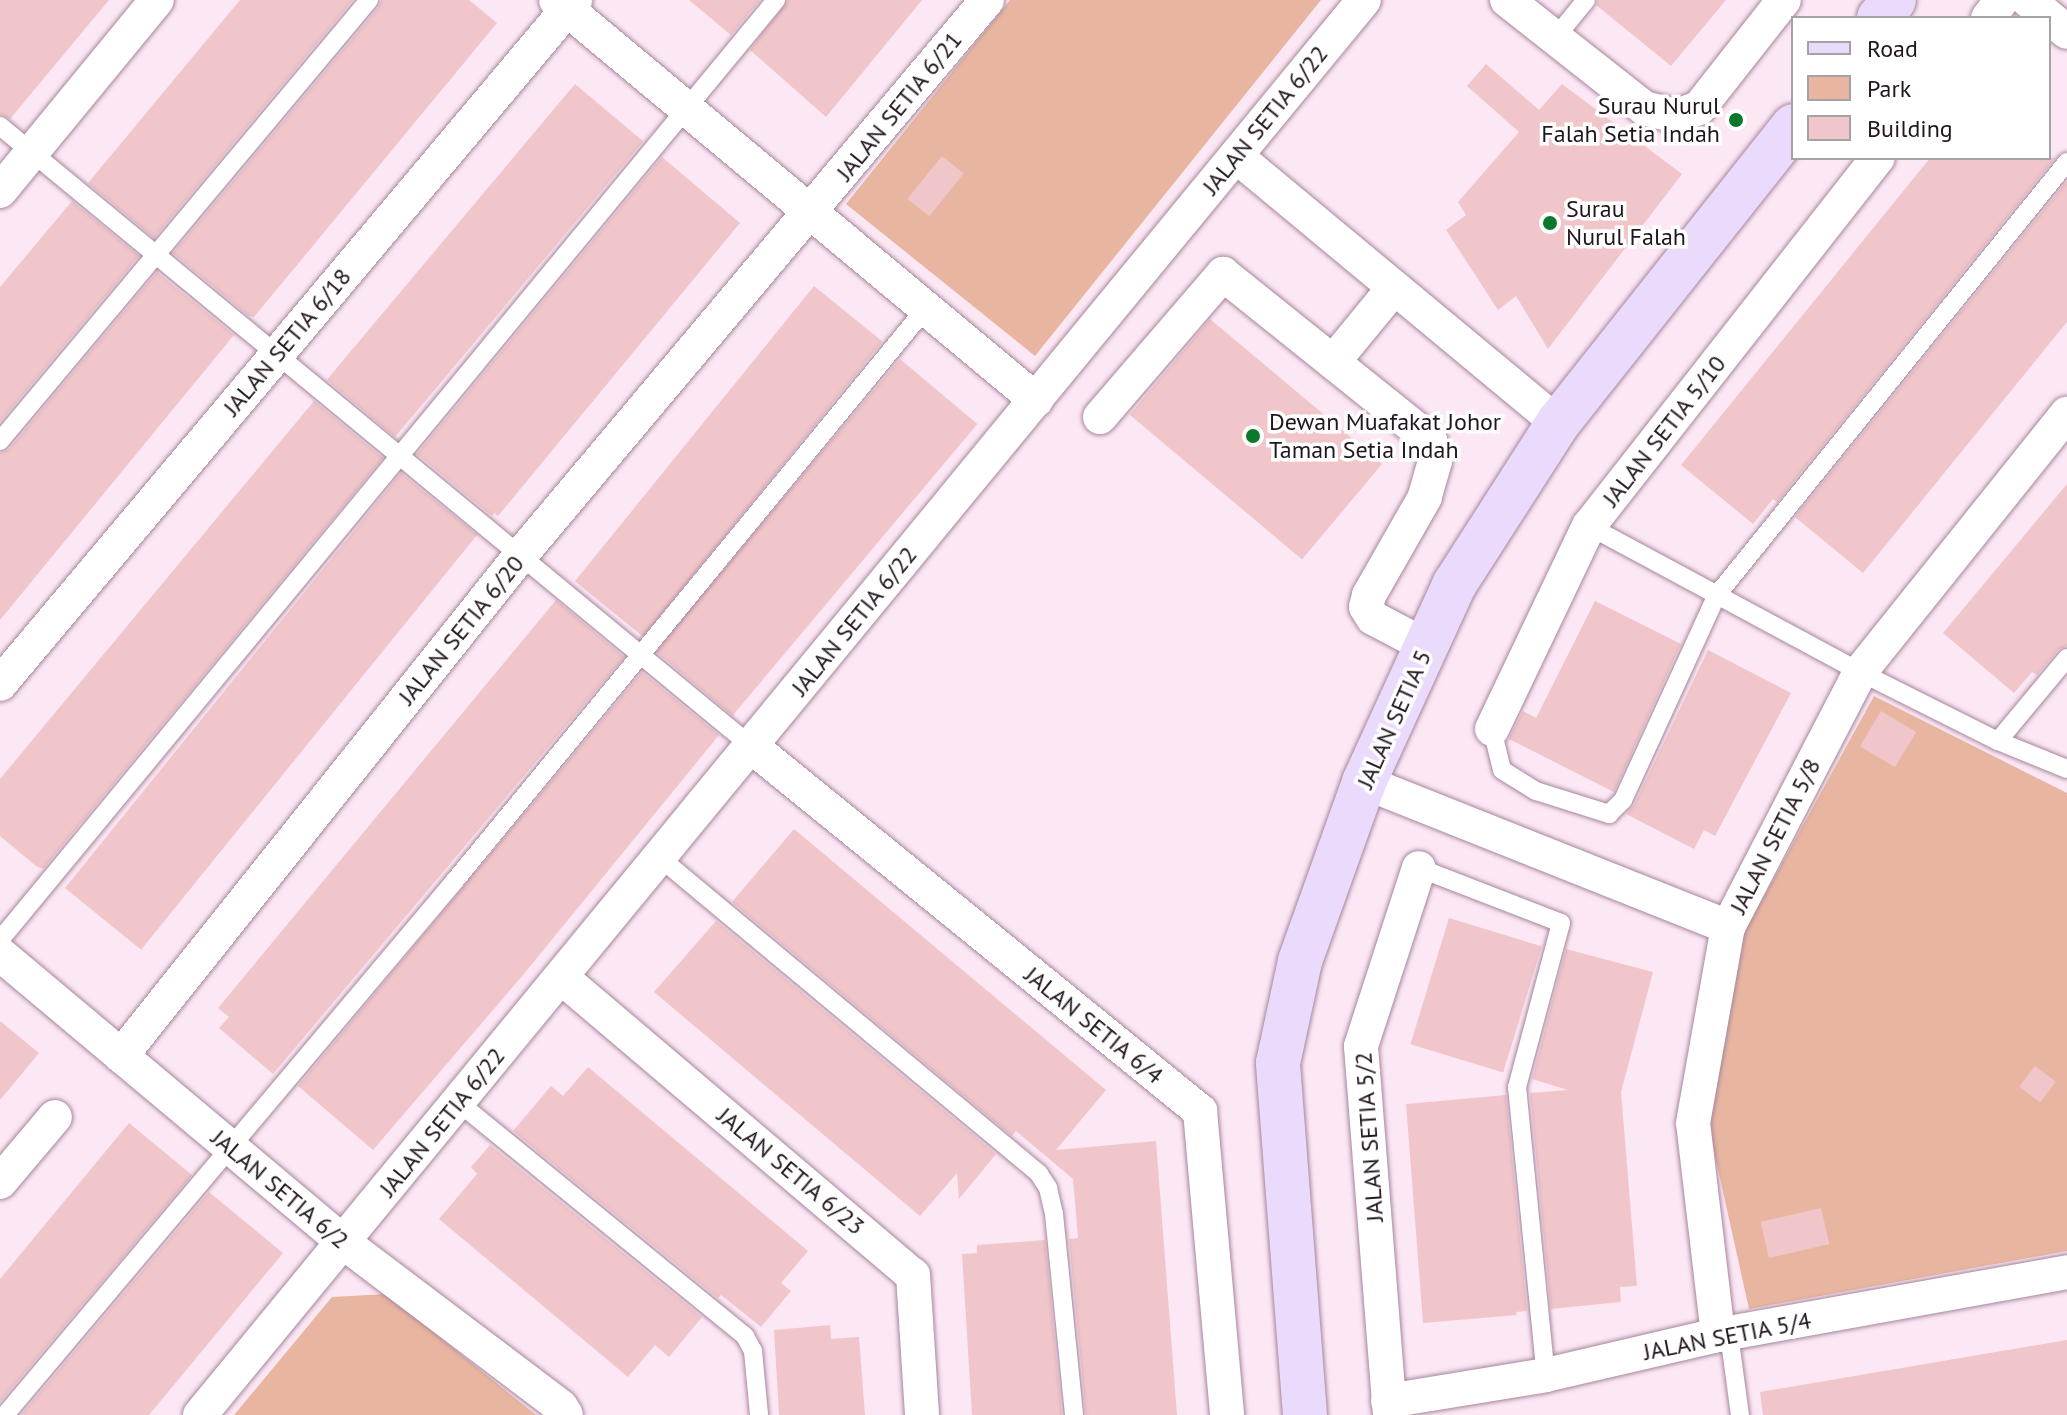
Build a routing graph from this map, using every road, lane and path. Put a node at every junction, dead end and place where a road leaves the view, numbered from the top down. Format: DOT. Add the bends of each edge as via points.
graph roads {
  1 [pos="157,0"];
  2 [pos="369,0"];
  3 [pos="776,0"];
  4 [pos="987,0"];
  5 [pos="1364,0"];
  6 [pos="1507,0"];
  7 [pos="1586,0"];
  8 [pos="1784,0"];
  9 [pos="1894,0"];
  10 [pos="2002,0"];
  11 [pos="2028,0"];
  12 [pos="566,3"];
  13 [pos="1881,16"];
  14 [pos="1990,16"];
  15 [pos="2048,16"];
  16 [pos="2051,19"];
  17 [pos="2067,32"];
  18 [pos="1555,38"];
  19 [pos="687,109"];
  20 [pos="0,126"];
  21 [pos="1791,129"];
  22 [pos="32,152"];
  23 [pos="1236,156"];
  24 [pos="1876,160"];
  25 [pos="2067,162"];
  26 [pos="0,191"];
  27 [pos="811,213"];
  28 [pos="156,255"];
  29 [pos="1393,289"];
  30 [pos="926,308"];
  31 [pos="276,354"];
  32 [pos="1333,362"];
  33 [pos="1036,400"];
  34 [pos="2067,414"];
  35 [pos="1100,417"];
  36 [pos="1558,423"];
  37 [pos="0,441"];
  38 [pos="400,456"];
  39 [pos="1589,526"];
  40 [pos="520,556"];
  41 [pos="1717,595"];
  42 [pos="1426,646"];
  43 [pos="640,655"];
  44 [pos="2067,658"];
  45 [pos="1860,672"];
  46 [pos="0,684"];
  47 [pos="1492,729"];
  48 [pos="1998,741"];
  49 [pos="751,746"];
  50 [pos="2067,769"];
  51 [pos="1364,782"];
  52 [pos="659,857"];
  53 [pos="1419,868"];
  54 [pos="1728,927"];
  55 [pos="0,940"];
  56 [pos="0,954"];
  57 [pos="561,977"];
  58 [pos="121,1056"];
  59 [pos="458,1102"];
  60 [pos="55,1117"];
  61 [pos="231,1147"];
  62 [pos="0,1182"];
  63 [pos="343,1242"];
  64 [pos="2067,1272"];
  65 [pos="1724,1335"];
  66 [pos="1546,1375"];
  67 [pos="1389,1408"];
  68 [pos="5,1415"];
  69 [pos="200,1415"];
  70 [pos="566,1415"];
  71 [pos="759,1415"];
  72 [pos="922,1415"];
  73 [pos="1074,1415"];
  74 [pos="1227,1415"];
  75 [pos="1305,1415"];
  76 [pos="1740,1415"];
  1 -- 22 [label="street"];
  2 -- 28 [label="lane"];
  3 -- 19 [label="lane"];
  4 -- 27 [label="street, JALAN SETIA 6/21"];
  5 -- 23 [label="street, JALAN SETIA 6/22"];
  6 -- 18 [label="street"];
  7 -- 18 [label="lane"];
  8 -- 18 [label="street" via="1699,108 1676,116 1644,108"];
  9 -- 13 [label="street"];
  10 -- 14 [label="street"];
  11 -- 15 [label="street"];
  12 -- 19 [label="street"];
  12 -- 31 [label="street, JALAN SETIA 6/18"];
  16 -- 17 [label="street"];
  19 -- 27 [label="street"];
  19 -- 38 [label="lane"];
  20 -- 22 [label="lane"];
  21 -- 36 [label="street, JALAN SETIA 5"];
  22 -- 26 [label="street"];
  22 -- 28 [label="lane"];
  23 -- 29 [label="street"];
  23 -- 33 [label="street, JALAN SETIA 6/22"];
  24 -- 39 [label="street, JALAN SETIA 5/10"];
  25 -- 41 [label="lane"];
  27 -- 30 [label="street"];
  27 -- 40 [label="street, JALAN SETIA 6/20"];
  28 -- 31 [label="lane"];
  28 -- 37 [label="lane"];
  29 -- 32 [label="street"];
  29 -- 36 [label="street"];
  30 -- 33 [label="street"];
  30 -- 43 [label="lane"];
  31 -- 38 [label="lane"];
  31 -- 46 [label="street, JALAN SETIA 6/18"];
  32 -- 35 [label="street" via="1223,274"];
  32 -- 42 [label="street" via="1430,440 1435,461 1425,497 1366,607 1373,618"];
  33 -- 49 [label="street, JALAN SETIA 6/22"];
  34 -- 45 [label="street, JALAN SETIA 5/8"];
  36 -- 42 [label="street, JALAN SETIA 5" via="1454,585"];
  38 -- 40 [label="lane"];
  38 -- 55 [label="lane"];
  39 -- 41 [label="lane"];
  39 -- 47 [label="street, JALAN SETIA 5/10"];
  40 -- 43 [label="lane"];
  40 -- 58 [label="street, JALAN SETIA 6/20"];
  41 -- 45 [label="lane"];
  41 -- 47 [label="lane" via="1623,800 1609,814 1536,791 1502,770"];
  42 -- 51 [label="street, JALAN SETIA 5"];
  43 -- 49 [label="lane"];
  43 -- 61 [label="lane"];
  44 -- 48 [label="lane"];
  45 -- 48 [label="lane"];
  45 -- 54 [label="street, JALAN SETIA 5/8"];
  48 -- 50 [label="lane"];
  49 -- 52 [label="street, JALAN SETIA 6/22"];
  49 -- 74 [label="street, JALAN SETIA 6/4" via="1200,1111"];
  51 -- 54 [label="street"];
  51 -- 75 [label="street, JALAN SETIA 5" via="1300,961 1278,1063"];
  52 -- 57 [label="street, JALAN SETIA 6/22"];
  52 -- 73 [label="lane" via="1039,1174 1054,1214"];
  53 -- 66 [label="lane" via="1561,923 1517,1087"];
  53 -- 67 [label="street, JALAN SETIA 5/2" via="1361,1046"];
  54 -- 65 [label="street, JALAN SETIA 5/8" via="1693,1123"];
  56 -- 58 [label="street, JALAN SETIA 6/2"];
  57 -- 59 [label="street, JALAN SETIA 6/22"];
  57 -- 72 [label="street, JALAN SETIA 6/23" via="913,1275"];
  58 -- 61 [label="street, JALAN SETIA 6/2"];
  59 -- 63 [label="street, JALAN SETIA 6/22"];
  59 -- 71 [label="lane" via="745,1336 753,1351"];
  60 -- 62 [label="street"];
  61 -- 63 [label="street, JALAN SETIA 6/2"];
  61 -- 68 [label="lane"];
  63 -- 69 [label="street, JALAN SETIA 6/22"];
  63 -- 70 [label="street, JALAN SETIA 6/2"];
  64 -- 65 [label="street, JALAN SETIA 5/4"];
  65 -- 66 [label="street, JALAN SETIA 5/4"];
  65 -- 76 [label="lane"];
  66 -- 67 [label="street, JALAN SETIA 5/4"];
}
